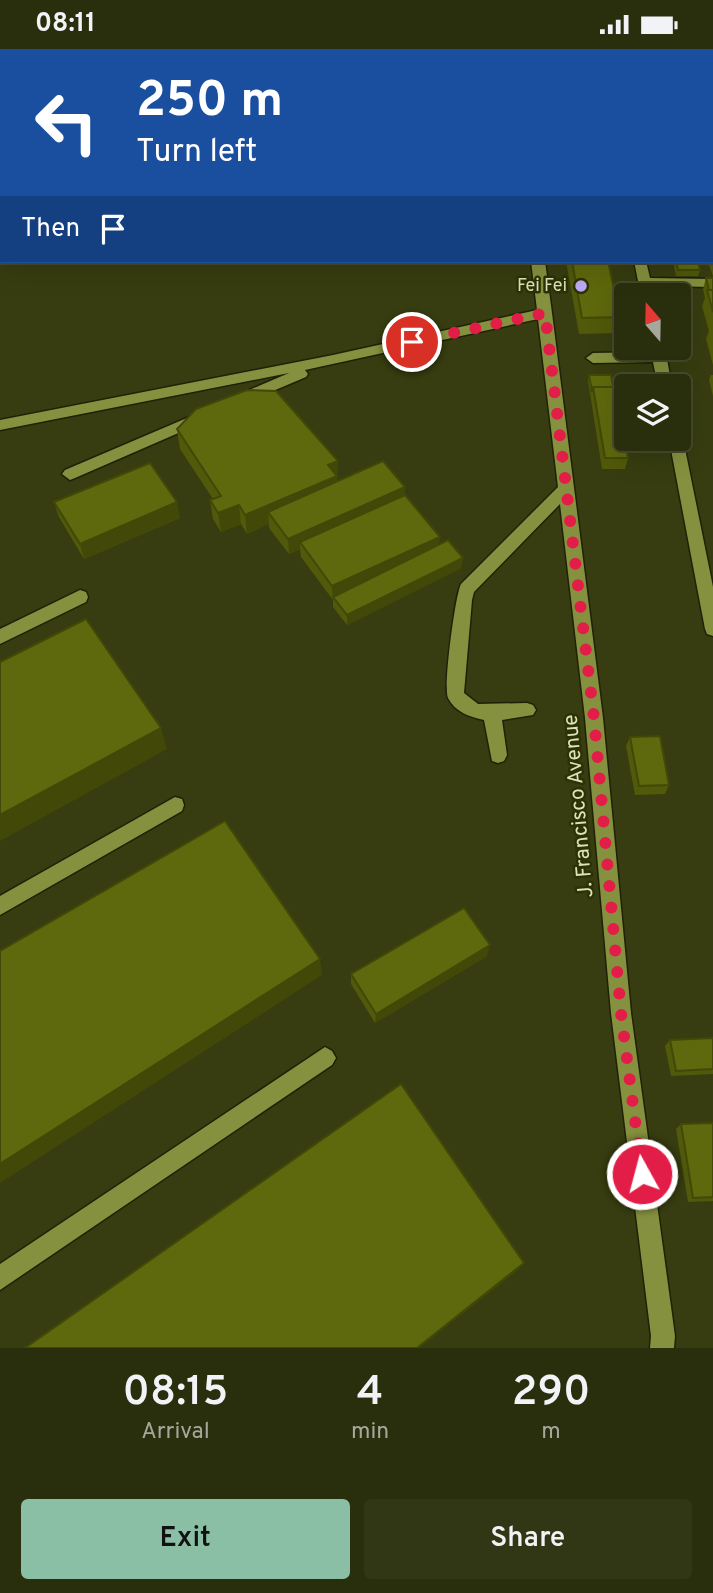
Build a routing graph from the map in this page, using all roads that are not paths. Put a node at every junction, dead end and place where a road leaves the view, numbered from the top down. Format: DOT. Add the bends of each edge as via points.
graph roads {
  1 [pos="538,263"];
  2 [pos="640,263"];
  3 [pos="646,283"];
  4 [pos="713,283"];
  5 [pos="691,285"];
  6 [pos="545,313"];
  7 [pos="614,356"];
  8 [pos="593,358"];
  9 [pos="333,360"];
  10 [pos="0,425"];
  11 [pos="678,451"];
  12 [pos="70,474"];
  13 [pos="566,488"];
  14 [pos="80,597"];
  15 [pos="713,629"];
  16 [pos="0,637"];
  17 [pos="527,710"];
  18 [pos="492,712"];
  19 [pos="498,755"];
  20 [pos="175,805"];
  21 [pos="0,906"];
  22 [pos="325,1058"];
  23 [pos="0,1278"];
  24 [pos="662,1348"];
  1 -- 6 [label="street, J. Francisco Avenue"];
  2 -- 3 [label="street"];
  4 -- 5 [label="street"];
  6 -- 9 [label="street"];
  6 -- 13 [label="street, J. Francisco Avenue"];
  7 -- 8 [label="street"];
  9 -- 10 [label="street"];
  9 -- 12 [label="street"];
  11 -- 15 [label="street"];
  13 -- 18 [label="street" via="467,589 455,694 468,710"];
  13 -- 24 [label="street, J. Francisco Avenue" via="594,718 621,1013"];
  14 -- 16 [label="street"];
  17 -- 18 [label="street"];
  18 -- 19 [label="street"];
  20 -- 21 [label="street"];
  22 -- 23 [label="street"];
}
